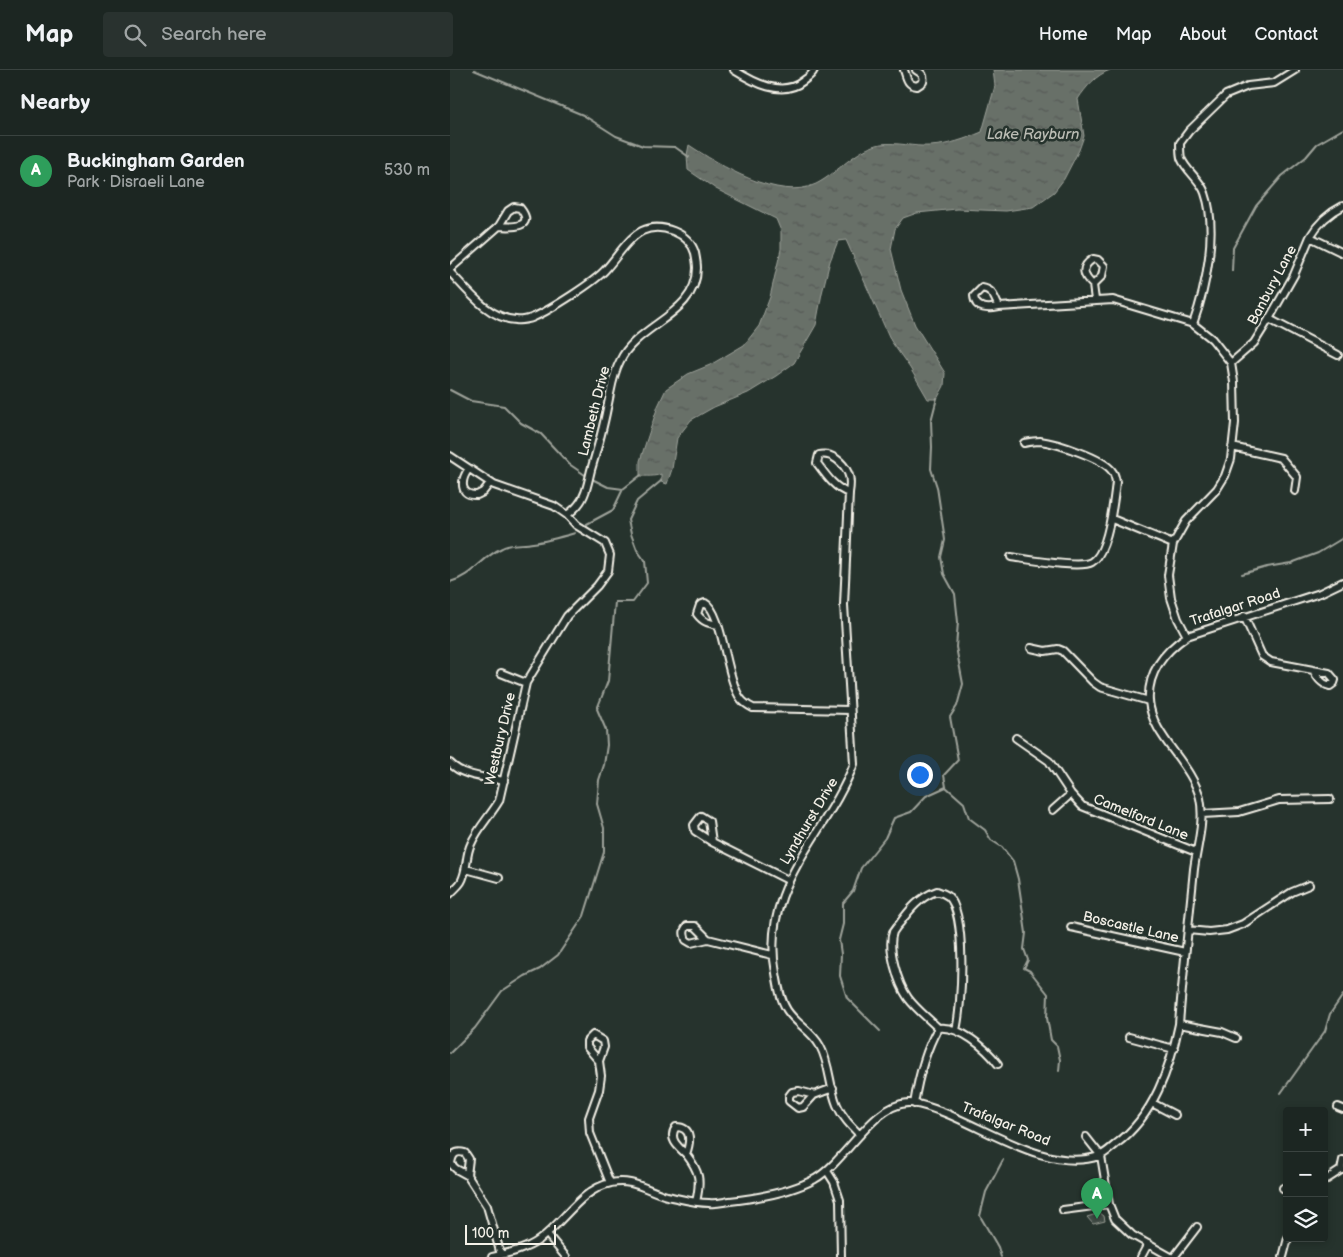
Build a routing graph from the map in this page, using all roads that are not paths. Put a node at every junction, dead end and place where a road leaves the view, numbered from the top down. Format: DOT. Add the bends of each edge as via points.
graph roads {
  1 [pos="734,70"];
  2 [pos="814,70"];
  3 [pos="904,70"];
  4 [pos="916,70"];
  5 [pos="1295,70"];
  6 [pos="1343,206"];
  7 [pos="499,226"];
  8 [pos="1310,237"];
  9 [pos="1343,253"];
  10 [pos="450,271"];
  11 [pos="1093,285"];
  12 [pos="1095,300"];
  13 [pos="999,307"];
  14 [pos="1269,319"];
  15 [pos="1192,324"];
  16 [pos="1338,355"];
  17 [pos="1231,363"];
  18 [pos="1024,443"];
  19 [pos="1232,447"];
  20 [pos="450,456"];
  21 [pos="468,470"];
  22 [pos="490,483"];
  23 [pos="1295,491"];
  24 [pos="849,493"];
  25 [pos="567,515"];
  26 [pos="1112,519"];
  27 [pos="1173,544"];
  28 [pos="1011,557"];
  29 [pos="1343,582"];
  30 [pos="1244,616"];
  31 [pos="718,625"];
  32 [pos="1187,636"];
  33 [pos="1031,648"];
  34 [pos="1313,670"];
  35 [pos="501,673"];
  36 [pos="526,684"];
  37 [pos="1149,701"];
  38 [pos="850,710"];
  39 [pos="1016,738"];
  40 [pos="450,763"];
  41 [pos="504,781"];
  42 [pos="1071,794"];
  43 [pos="1330,799"];
  44 [pos="1053,810"];
  45 [pos="1202,814"];
  46 [pos="712,842"];
  47 [pos="1196,852"];
  48 [pos="466,869"];
  49 [pos="500,878"];
  50 [pos="788,880"];
  51 [pos="1309,885"];
  52 [pos="450,894"];
  53 [pos="1071,927"];
  54 [pos="1188,930"];
  55 [pos="708,940"];
  56 [pos="1185,952"];
  57 [pos="772,955"];
  58 [pos="1179,1024"];
  59 [pos="938,1028"];
  60 [pos="956,1030"];
  61 [pos="1129,1037"];
  62 [pos="1236,1038"];
  63 [pos="1174,1049"];
  64 [pos="599,1061"];
  65 [pos="998,1064"];
  66 [pos="833,1088"];
  67 [pos="814,1095"];
  68 [pos="1152,1103"];
  69 [pos="914,1104"];
  70 [pos="1175,1115"];
  71 [pos="860,1135"];
  72 [pos="1086,1137"];
  73 [pos="686,1154"];
  74 [pos="1101,1156"];
  75 [pos="1343,1160"];
  76 [pos="827,1170"];
  77 [pos="1342,1170"];
  78 [pos="468,1175"];
  79 [pos="1328,1179"];
  80 [pos="610,1183"];
  81 [pos="696,1202"];
  82 [pos="1110,1204"];
  83 [pos="1064,1210"];
  84 [pos="1197,1227"];
  85 [pos="547,1234"];
  86 [pos="1287,1242"];
  87 [pos="1148,1244"];
  88 [pos="501,1255"];
  89 [pos="492,1257"];
  90 [pos="566,1257"];
  91 [pos="841,1257"];
  92 [pos="1141,1257"];
  93 [pos="1173,1257"];
  94 [pos="1282,1257"];
  1 -- 2 [label="street" via="765,86 790,89"];
  3 -- 4 [label="street" via="908,82 917,86 924,78"];
  5 -- 15 [label="street" via="1274,83 1248,86 1226,95 1180,142 1181,157 1205,191 1209,212 1210,248 1200,303"];
  6 -- 8 [label="street, Banbury Lane" via="1316,226"];
  7 -- 10 [label="street"];
  8 -- 9 [label="street"];
  8 -- 14 [label="street, Banbury Lane" via="1294,275"];
  10 -- 25 [label="street, Lambeth Drive" via="497,315 515,320 533,318 605,271 642,231 658,226 673,231 686,240 695,253 697,270 694,286 685,300 643,333 620,360 586,491 579,505"];
  11 -- 12 [label="street"];
  12 -- 13 [label="street"];
  12 -- 15 [label="street" via="1113,300"];
  14 -- 16 [label="street"];
  14 -- 17 [label="street, Banbury Lane" via="1254,343"];
  15 -- 17 [label="street" via="1212,339"];
  17 -- 19 [label="street" via="1235,423"];
  18 -- 26 [label="street" via="1037,441 1064,447 1107,466 1116,482"];
  19 -- 23 [label="street" via="1281,458 1298,478"];
  19 -- 27 [label="street" via="1232,459 1225,476 1186,521"];
  20 -- 21 [label="street, Westbury Drive"];
  21 -- 22 [label="street, Westbury Drive"];
  21 -- 22 [label="street" via="462,482 467,494 483,492"];
  22 -- 25 [label="street, Westbury Drive" via="554,506"];
  24 -- 24 [label="street, Lyndhurst Drive" via="841,491 822,471 817,463 819,455 833,456 848,473"];
  24 -- 38 [label="street, Lyndhurst Drive" via="844,604"];
  25 -- 36 [label="street, Westbury Drive" via="576,525 605,543 610,555 608,571 567,616"];
  26 -- 27 [label="street"];
  26 -- 28 [label="street" via="1097,558 1090,564"];
  27 -- 32 [label="street" via="1168,575 1171,598"];
  29 -- 30 [label="street, Trafalgar Road" via="1320,593"];
  30 -- 32 [label="street, Trafalgar Road"];
  30 -- 34 [label="street" via="1262,656 1271,662"];
  31 -- 38 [label="street" via="734,686 742,701 753,708"];
  32 -- 37 [label="street, Trafalgar Road" via="1161,658 1150,683"];
  33 -- 37 [label="street" via="1063,651 1100,687"];
  35 -- 36 [label="street"];
  36 -- 41 [label="street, Westbury Drive"];
  37 -- 45 [label="street, Trafalgar Road" via="1158,730 1195,783"];
  38 -- 50 [label="street, Lyndhurst Drive" via="854,764"];
  39 -- 42 [label="street, Camelford Lane" via="1049,761"];
  40 -- 41 [label="street" via="468,774"];
  41 -- 48 [label="street, Westbury Drive" via="499,802 469,847"];
  42 -- 44 [label="street"];
  42 -- 47 [label="street, Camelford Lane" via="1082,806 1098,814"];
  43 -- 45 [label="street" via="1279,800 1239,812"];
  45 -- 47 [label="street, Trafalgar Road"];
  46 -- 50 [label="street"];
  47 -- 54 [label="street, Trafalgar Road"];
  48 -- 49 [label="street"];
  48 -- 52 [label="street, Westbury Drive"];
  50 -- 57 [label="street, Lyndhurst Drive"];
  51 -- 54 [label="street" via="1227,930"];
  53 -- 56 [label="street, Boscastle Lane"];
  54 -- 56 [label="street, Trafalgar Road"];
  55 -- 57 [label="street"];
  56 -- 58 [label="street, Trafalgar Road"];
  57 -- 66 [label="street, Lyndhurst Drive" via="787,1010 811,1032 820,1046"];
  58 -- 62 [label="street"];
  58 -- 63 [label="street, Trafalgar Road"];
  59 -- 60 [label="street" via="948,1026"];
  59 -- 60 [label="street" via="908,998 900,982 892,948 893,932 904,917 927,894 937,891 948,896 956,908 959,928 962,981"];
  59 -- 69 [label="street" via="932,1037"];
  60 -- 65 [label="street" via="986,1050"];
  61 -- 63 [label="street"];
  63 -- 68 [label="street, Trafalgar Road"];
  64 -- 80 [label="street" via="601,1076 590,1118 590,1133"];
  66 -- 67 [label="street"];
  66 -- 71 [label="street, Lyndhurst Drive" via="843,1115"];
  68 -- 70 [label="street"];
  68 -- 74 [label="street, Trafalgar Road" via="1128,1135"];
  69 -- 71 [label="street, Trafalgar Road" via="896,1106 877,1116"];
  69 -- 74 [label="street, Trafalgar Road" via="955,1117 1031,1151 1080,1160"];
  71 -- 76 [label="street, Trafalgar Road"];
  72 -- 74 [label="street"];
  73 -- 81 [label="street" via="696,1167"];
  74 -- 82 [label="street"];
  75 -- 77 [label="street"];
  76 -- 81 [label="street, Trafalgar Road" via="813,1180 784,1192 712,1204"];
  76 -- 91 [label="street" via="840,1200"];
  77 -- 79 [label="street"];
  78 -- 88 [label="street" via="487,1206"];
  80 -- 81 [label="street, Trafalgar Road" via="627,1182"];
  80 -- 85 [label="street" via="589,1194"];
  82 -- 83 [label="street"];
  82 -- 87 [label="street" via="1120,1226"];
  84 -- 93 [label="street"];
  85 -- 88 [label="street" via="531,1245"];
  85 -- 90 [label="street"];
  86 -- 94 [label="street"];
  87 -- 92 [label="street"];
  87 -- 93 [label="street"];
  88 -- 89 [label="street"];
}
